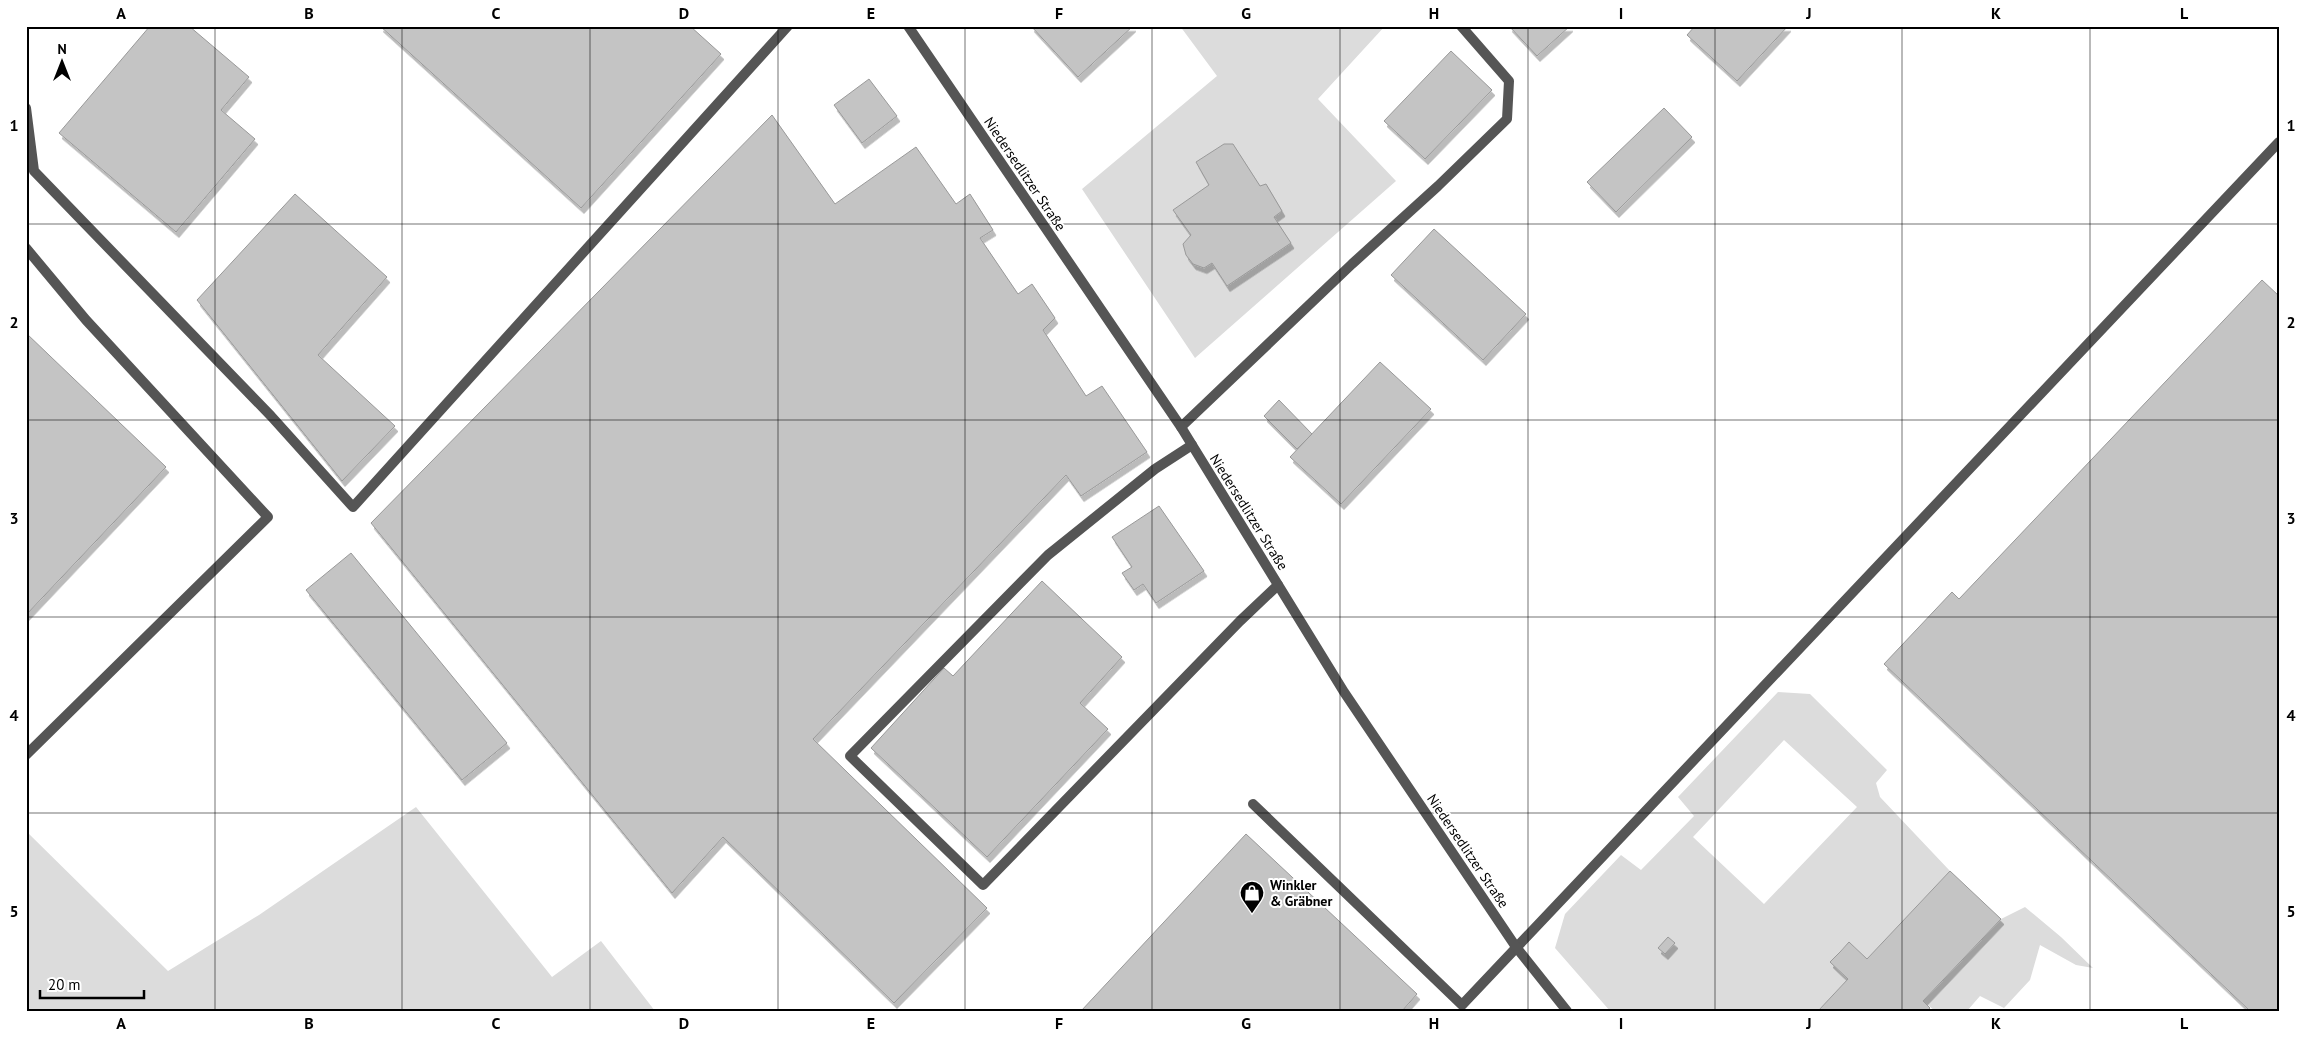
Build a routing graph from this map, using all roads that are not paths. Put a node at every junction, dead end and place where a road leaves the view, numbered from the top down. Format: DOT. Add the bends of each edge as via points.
graph roads {
  1 [pos="908,26"];
  2 [pos="1461,26"];
  3 [pos="783,28"];
  4 [pos="26,108"];
  5 [pos="2279,142"];
  6 [pos="26,248"];
  7 [pos="1181,427"];
  8 [pos="1192,445"];
  9 [pos="1278,585"];
  10 [pos="26,755"];
  11 [pos="1253,804"];
  12 [pos="1516,947"];
  13 [pos="1567,1011"];
  1 -- 7 [label="street, Niedersedlitzer Straße"];
  2 -- 7 [label="street" via="1509,81 1507,119"];
  3 -- 4 [label="street" via="352,507 271,416 34,172"];
  5 -- 12 [label="street"];
  6 -- 10 [label="street" via="86,320 268,517"];
  7 -- 8 [label="street, Niedersedlitzer Straße"];
  8 -- 9 [label="street, Niedersedlitzer Straße"];
  8 -- 9 [label="street" via="1155,469 1048,555 850,756 984,885"];
  9 -- 12 [label="street, Niedersedlitzer Straße" via="1344,692"];
  11 -- 12 [label="street" via="1462,1005"];
  12 -- 13 [label="street, Niedersedlitzer Straße"];
}
